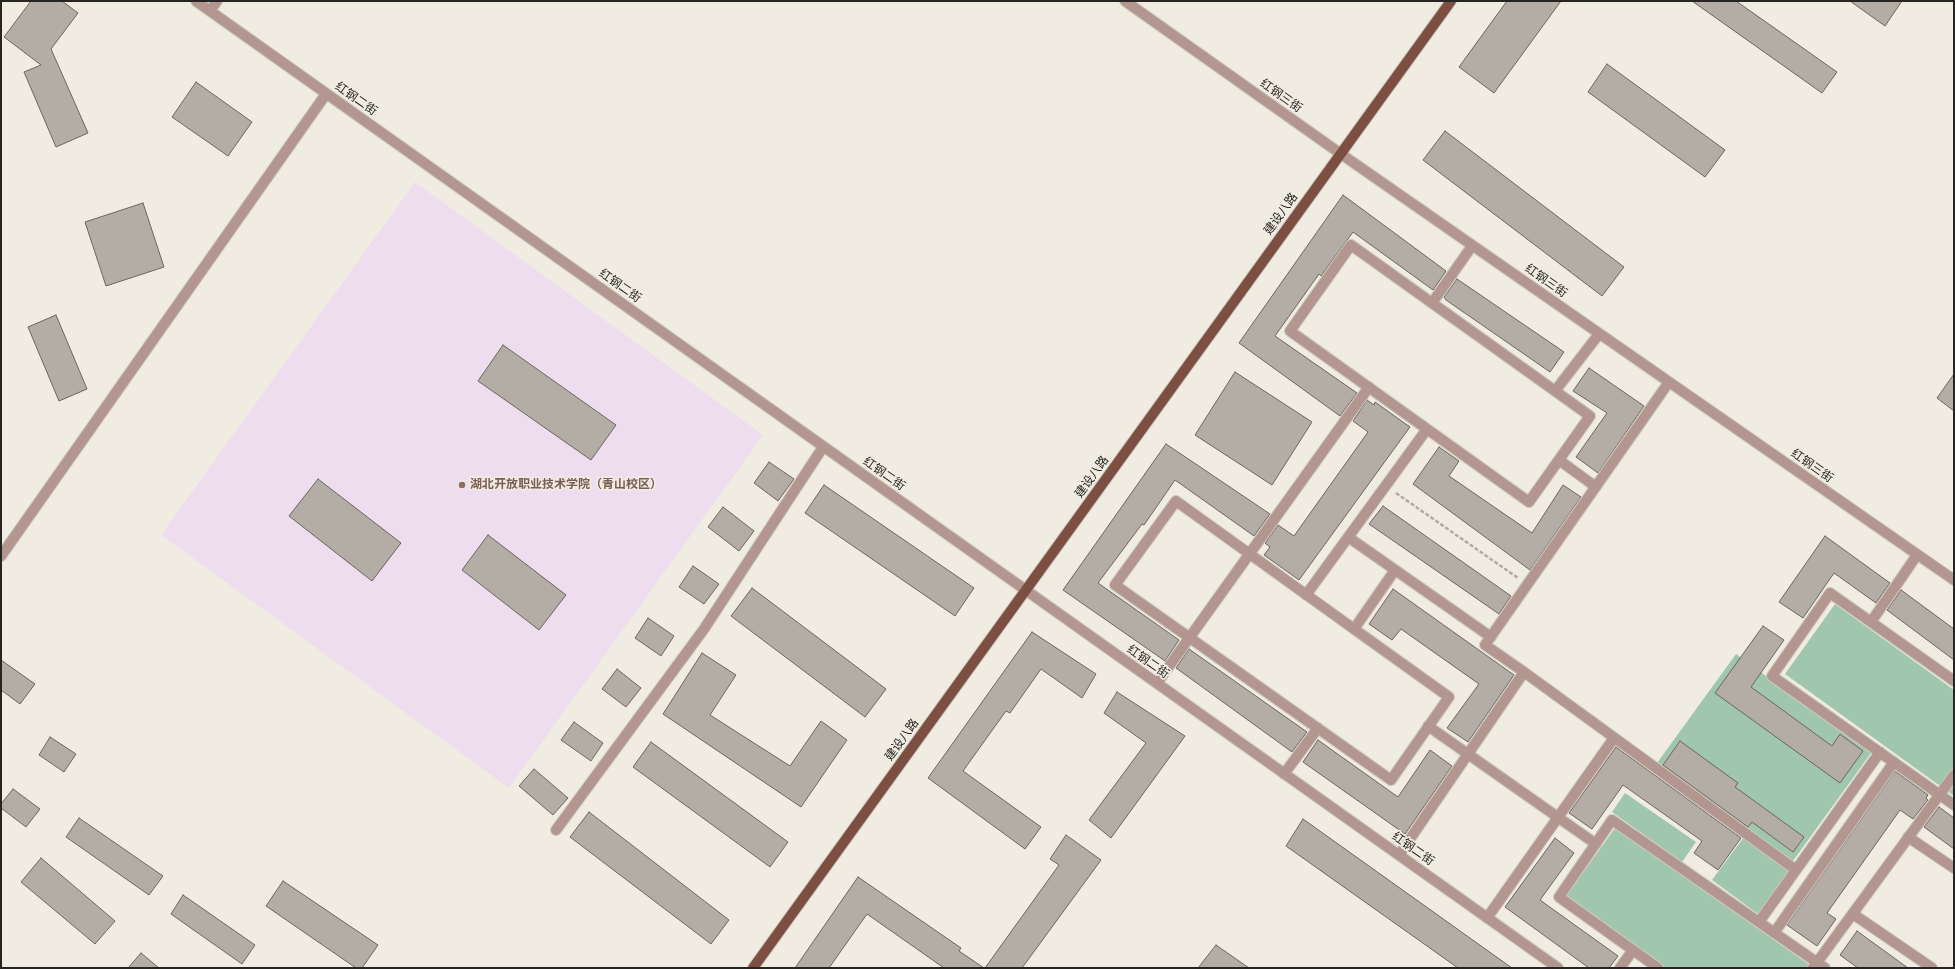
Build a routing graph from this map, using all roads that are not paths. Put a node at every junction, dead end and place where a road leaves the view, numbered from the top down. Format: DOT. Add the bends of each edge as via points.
graph roads {
  1 [pos="196,1"];
  2 [pos="217,1"];
  3 [pos="1125,1"];
  4 [pos="1451,1"];
  5 [pos="210,11"];
  6 [pos="326,94"];
  7 [pos="1341,154"];
  8 [pos="1472,246"];
  9 [pos="1432,303"];
  10 [pos="1599,334"];
  11 [pos="1669,382"];
  12 [pos="1369,388"];
  13 [pos="1555,391"];
  14 [pos="1427,429"];
  15 [pos="824,447"];
  16 [pos="1559,460"];
  17 [pos="1596,487"];
  18 [pos="1348,537"];
  19 [pos="1250,553"];
  20 [pos="1917,555"];
  21 [pos="1,556"];
  22 [pos="1395,570"];
  23 [pos="1954,580"];
  24 [pos="1026,591"];
  25 [pos="1306,595"];
  26 [pos="1871,622"];
  27 [pos="1354,629"];
  28 [pos="1491,637"];
  29 [pos="1190,638"];
  30 [pos="1524,672"];
  31 [pos="1954,681"];
  32 [pos="1157,683"];
  33 [pos="1428,726"];
  34 [pos="1318,728"];
  35 [pos="1614,738"];
  36 [pos="1880,752"];
  37 [pos="1468,754"];
  38 [pos="1894,762"];
  39 [pos="1284,774"];
  40 [pos="1954,775"];
  41 [pos="1940,794"];
  42 [pos="1954,805"];
  43 [pos="1558,817"];
  44 [pos="556,830"];
  45 [pos="1908,837"];
  46 [pos="1596,844"];
  47 [pos="1399,856"];
  48 [pos="1954,868"];
  49 [pos="1796,870"];
  50 [pos="1853,914"];
  51 [pos="1487,918"];
  52 [pos="1759,922"];
  53 [pos="1774,933"];
  54 [pos="1633,950"];
  55 [pos="1818,966"];
  56 [pos="753,968"];
  57 [pos="1558,968"];
  58 [pos="1620,968"];
  59 [pos="1658,968"];
  60 [pos="1932,968"];
  1 -- 5 [label="street, 红钢二街"];
  2 -- 5 [label="street"];
  3 -- 7 [label="street, 红钢三街"];
  4 -- 7 [label="main road, 建设八路"];
  5 -- 6 [label="street, 红钢二街"];
  6 -- 15 [label="street, 红钢二街"];
  6 -- 21 [label="street"];
  7 -- 8 [label="street, 红钢三街"];
  7 -- 24 [label="main road, 建设八路"];
  8 -- 9 [label="street"];
  8 -- 10 [label="street, 红钢三街"];
  9 -- 12 [label="street" via="1351,245 1290,331"];
  9 -- 13 [label="street"];
  10 -- 11 [label="street, 红钢三街"];
  10 -- 13 [label="street"];
  11 -- 17 [label="street"];
  11 -- 20 [label="street, 红钢三街"];
  12 -- 14 [label="street"];
  12 -- 19 [label="street"];
  13 -- 16 [label="street" via="1590,416"];
  14 -- 16 [label="street" via="1529,502"];
  14 -- 18 [label="street"];
  15 -- 24 [label="street, 红钢二街"];
  15 -- 44 [label="street" via="704,629"];
  16 -- 17 [label="street"];
  17 -- 28 [label="street"];
  18 -- 22 [label="street"];
  18 -- 25 [label="street"];
  19 -- 25 [label="street"];
  19 -- 29 [label="street"];
  19 -- 29 [label="street" via="1176,501 1115,585"];
  20 -- 23 [label="street, 红钢三街"];
  20 -- 26 [label="street"];
  22 -- 27 [label="street"];
  22 -- 28 [label="street"];
  24 -- 32 [label="street, 红钢二街"];
  24 -- 56 [label="main road, 建设八路"];
  25 -- 27 [label="street"];
  26 -- 31 [label="street"];
  26 -- 36 [label="street" via="1830,594 1772,676"];
  27 -- 33 [label="street" via="1449,697"];
  28 -- 30 [label="street" via="1485,645"];
  29 -- 32 [label="street"];
  29 -- 34 [label="street"];
  30 -- 35 [label="street"];
  30 -- 37 [label="street"];
  32 -- 39 [label="street, 红钢二街"];
  33 -- 34 [label="street" via="1391,780"];
  33 -- 37 [label="street"];
  34 -- 39 [label="street"];
  35 -- 43 [label="street"];
  35 -- 49 [label="street"];
  36 -- 38 [label="street"];
  36 -- 49 [label="street"];
  37 -- 43 [label="street"];
  37 -- 47 [label="street"];
  38 -- 41 [label="street"];
  38 -- 53 [label="street"];
  39 -- 47 [label="street, 红钢二街"];
  40 -- 41 [label="street"];
  41 -- 42 [label="street"];
  41 -- 45 [label="street"];
  43 -- 46 [label="street"];
  43 -- 51 [label="street"];
  45 -- 48 [label="street"];
  45 -- 50 [label="street"];
  46 -- 52 [label="street" via="1612,820"];
  46 -- 54 [label="street" via="1559,897"];
  47 -- 51 [label="street, 红钢二街"];
  49 -- 52 [label="street"];
  50 -- 55 [label="street"];
  50 -- 60 [label="street"];
  51 -- 57 [label="street, 红钢二街"];
  52 -- 53 [label="street"];
  53 -- 55 [label="street"];
  54 -- 58 [label="street"];
  54 -- 59 [label="street"];
}
